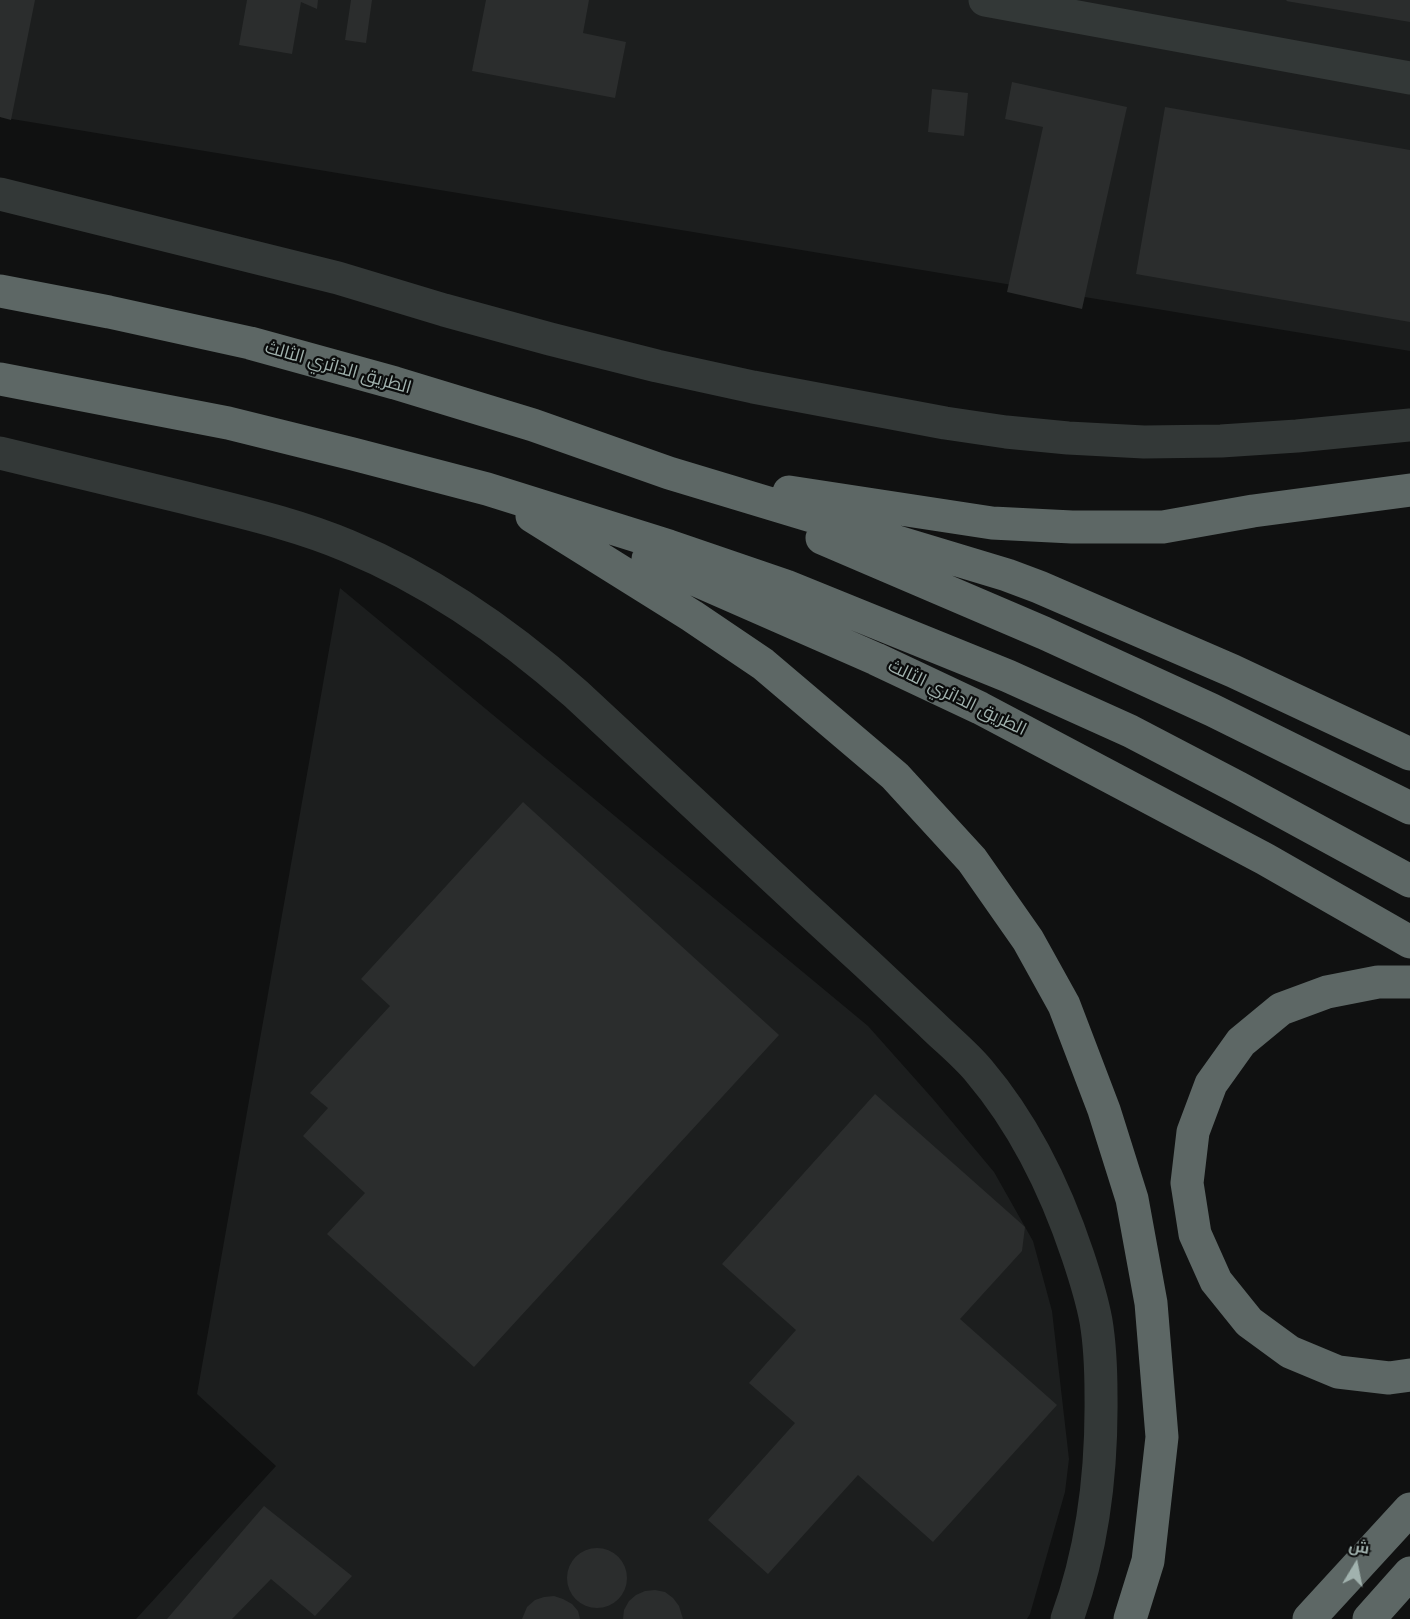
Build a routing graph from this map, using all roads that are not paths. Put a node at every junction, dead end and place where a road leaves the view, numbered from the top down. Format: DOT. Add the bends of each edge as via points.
graph roads {
  1 [pos="984,0"];
  2 [pos="1410,78"];
  3 [pos="0,194"];
  4 [pos="0,291"];
  5 [pos="0,379"];
  6 [pos="1410,425"];
  7 [pos="0,453"];
  8 [pos="669,473"];
  9 [pos="487,489"];
  10 [pos="1410,490"];
  11 [pos="1410,754"];
  12 [pos="1410,808"];
  13 [pos="1410,881"];
  14 [pos="1410,942"];
  15 [pos="1410,982"];
  16 [pos="1410,1375"];
  17 [pos="1410,1509"];
  18 [pos="1410,1573"];
  19 [pos="1067,1619"];
  20 [pos="1130,1619"];
  21 [pos="1309,1619"];
  22 [pos="1369,1619"];
  1 -- 2 [label="street"];
  3 -- 6 [label="street" via="338,278 657,366 945,423 1068,438 1144,442 1286,437"];
  4 -- 8 [label="highway, الطريق الدائري الثالث" via="250,343 533,425"];
  5 -- 9 [label="highway, الطريق الدائري الثالث" via="228,423"];
  7 -- 19 [label="street" via="299,528 390,565 472,612 576,694 979,1070 1049,1182 1084,1273 1096,1320 1101,1370 1099,1469 1083,1564"];
  8 -- 10 [label="highway" via="992,523 1072,527 1163,526"];
  8 -- 11 [label="highway, الطريق الدائري الثالث" via="1029,583 1233,671"];
  8 -- 12 [label="highway, الطريق الدائري الثالث" via="1044,633 1212,710"];
  9 -- 13 [label="highway, الطريق الدائري الثالث" via="786,586 1008,676 1140,736"];
  9 -- 14 [label="highway, الطريق الدائري الثالث" via="944,690 1265,859"];
  9 -- 20 [label="highway" via="693,616 771,672 895,776 972,860 1028,940 1064,1005 1104,1110 1132,1199 1151,1303 1162,1437 1148,1561"];
  15 -- 16 [label="highway" via="1378,982 1327,992 1281,1009 1241,1042 1211,1084 1192,1132 1187,1183 1195,1234 1216,1281 1249,1322 1290,1352 1338,1371 1389,1378"];
  17 -- 21 [label="highway"];
  18 -- 22 [label="highway"];
}
